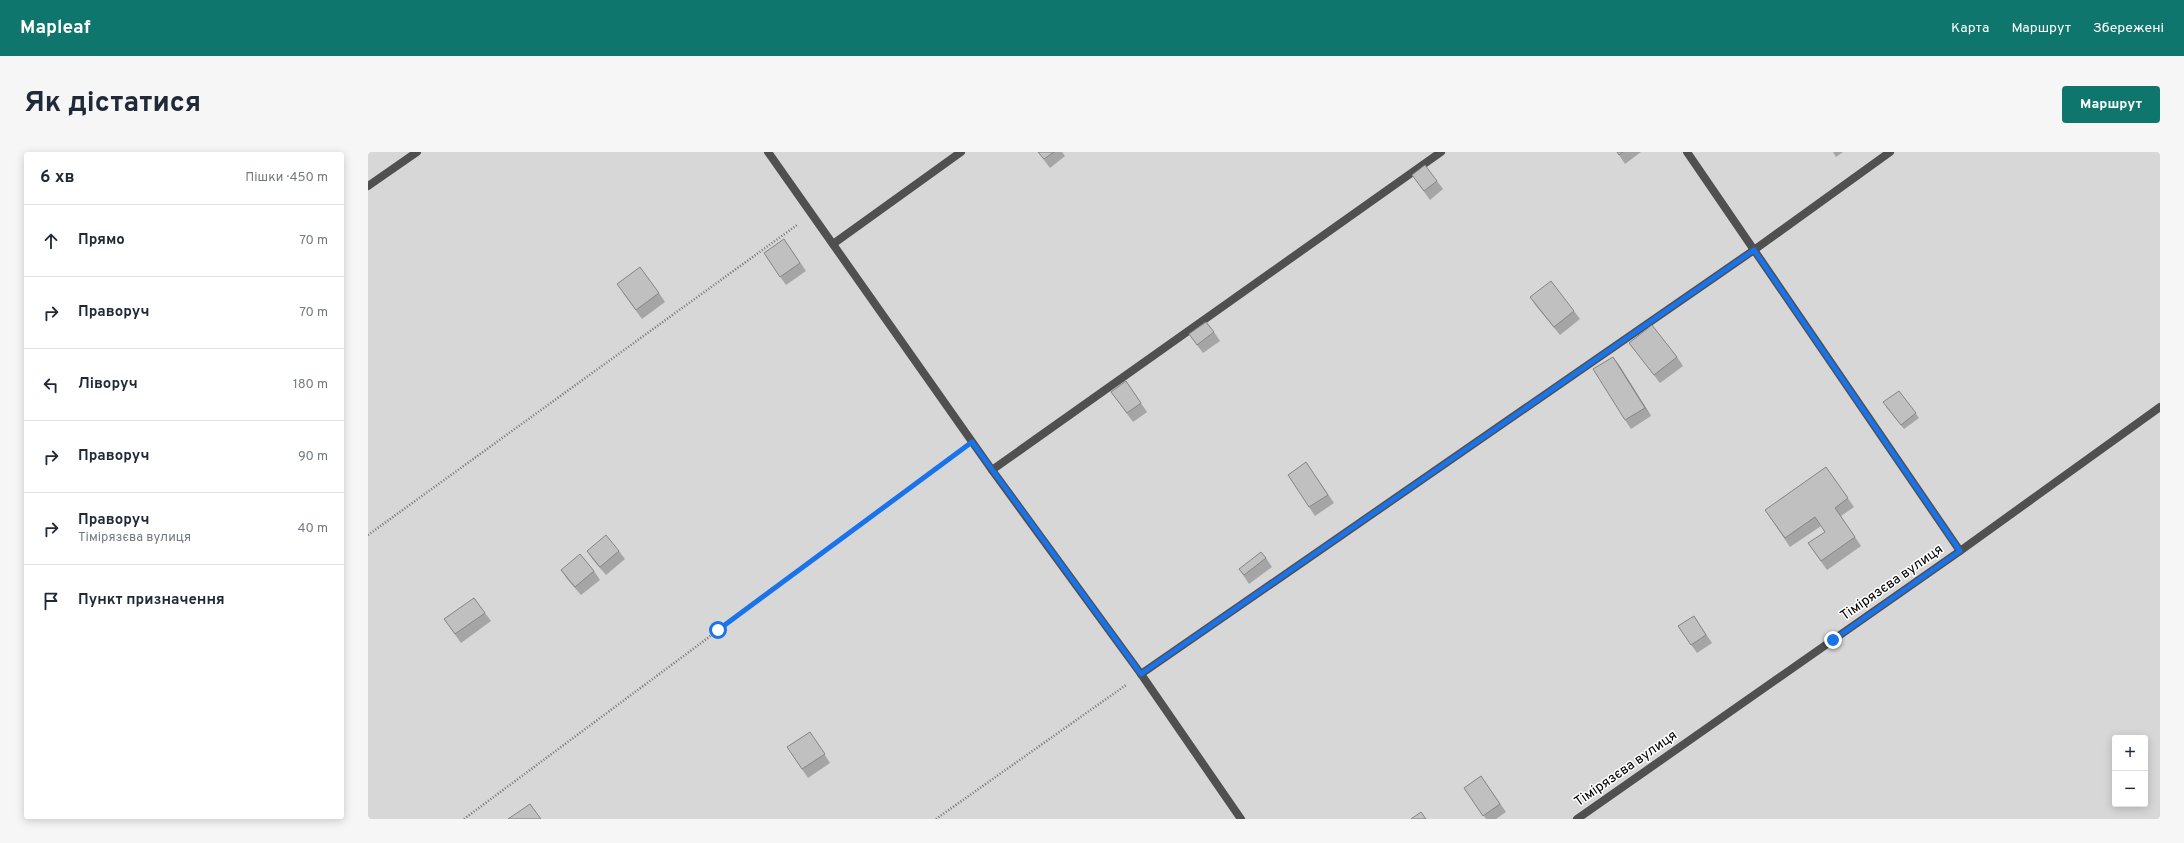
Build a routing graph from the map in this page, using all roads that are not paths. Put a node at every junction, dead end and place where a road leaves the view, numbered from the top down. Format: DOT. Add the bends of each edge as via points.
graph roads {
  1 [pos="417,152"];
  2 [pos="768,152"];
  3 [pos="961,152"];
  4 [pos="1441,152"];
  5 [pos="1688,152"];
  6 [pos="1890,152"];
  7 [pos="368,186"];
  8 [pos="833,244"];
  9 [pos="1754,250"];
  10 [pos="2160,407"];
  11 [pos="992,470"];
  12 [pos="1960,551"];
  13 [pos="1141,674"];
  14 [pos="1241,819"];
  15 [pos="1577,819"];
  1 -- 7 [label="lane"];
  2 -- 8 [label="lane"];
  3 -- 8 [label="lane"];
  4 -- 11 [label="lane"];
  5 -- 9 [label="lane"];
  6 -- 9 [label="lane"];
  8 -- 11 [label="lane"];
  9 -- 12 [label="lane"];
  9 -- 13 [label="lane"];
  10 -- 12 [label="lane, Тімірязєва вулиця"];
  11 -- 13 [label="lane"];
  12 -- 15 [label="lane, Тімірязєва вулиця"];
  13 -- 14 [label="lane"];
}
